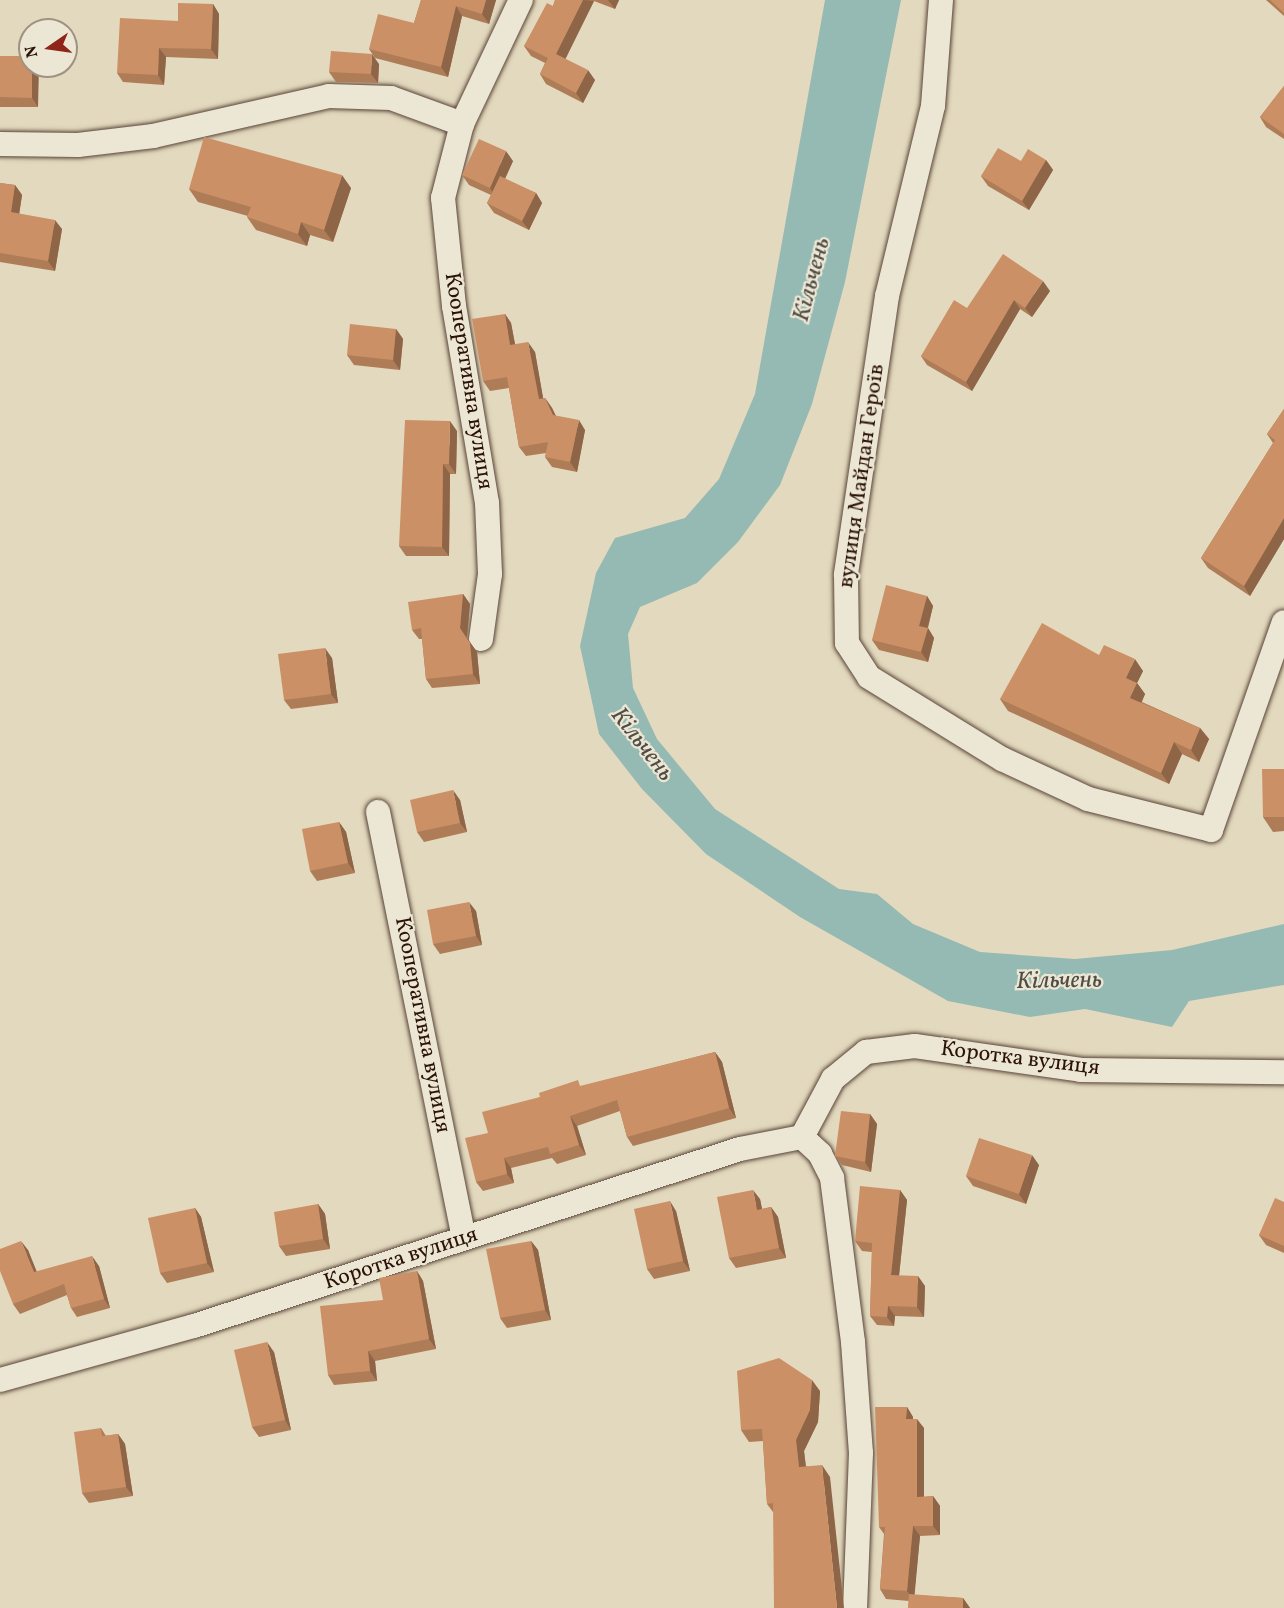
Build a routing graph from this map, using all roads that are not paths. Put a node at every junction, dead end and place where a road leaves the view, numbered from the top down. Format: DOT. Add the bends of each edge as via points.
graph roads {
  1 [pos="521,0"];
  2 [pos="941,0"];
  3 [pos="462,124"];
  4 [pos="0,144"];
  5 [pos="1284,622"];
  6 [pos="481,639"];
  7 [pos="378,812"];
  8 [pos="1284,1072"];
  9 [pos="802,1137"];
  10 [pos="464,1239"];
  11 [pos="0,1380"];
  12 [pos="855,1608"];
  1 -- 3 [label="street, Кооперативна вулиця"];
  2 -- 5 [label="street, вулиця Майдан Героїв" via="933,106 887,296 848,564 847,643 869,677 1002,759 1088,799 1211,830"];
  3 -- 4 [label="street" via="391,98 329,96 153,136 78,145"];
  3 -- 6 [label="street, Кооперативна вулиця" via="443,198 454,306 487,503 490,574"];
  7 -- 10 [label="street, Кооперативна вулиця"];
  8 -- 9 [label="street, Коротка вулиця" via="1081,1070 915,1046 867,1052 833,1079"];
  9 -- 10 [label="street, Коротка вулиця" via="740,1149"];
  9 -- 12 [label="street" via="820,1154 832,1179 853,1342 861,1453"];
  10 -- 11 [label="street, Коротка вулиця" via="194,1326"];
}
